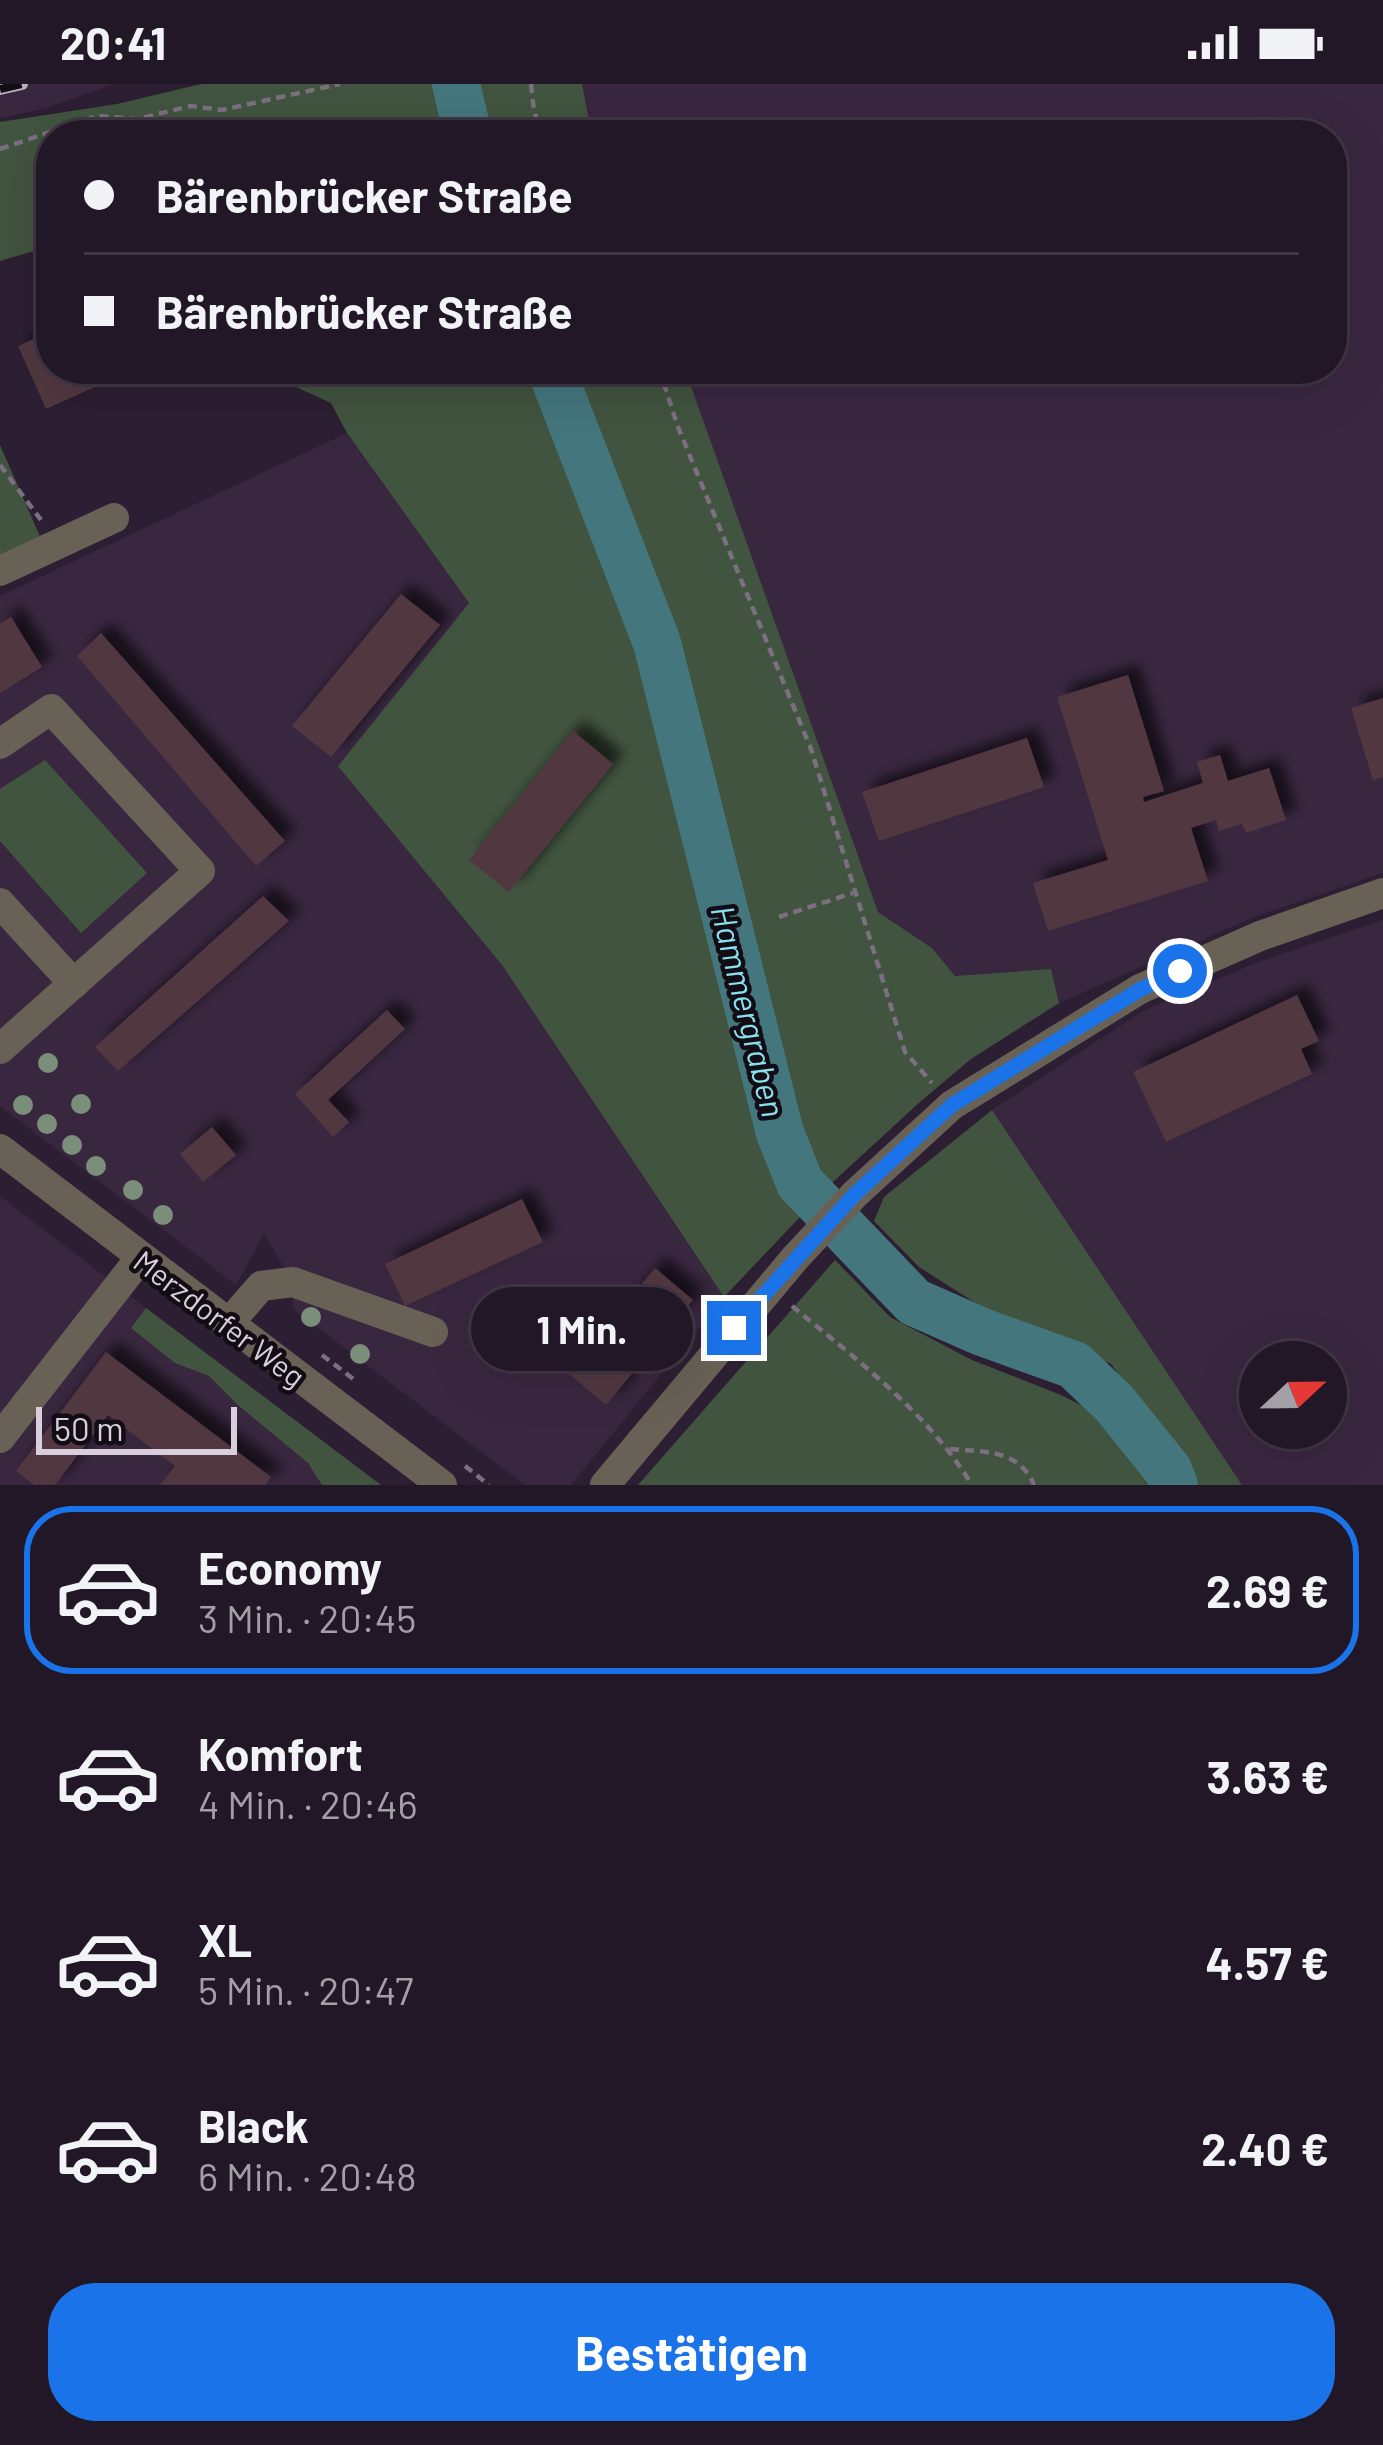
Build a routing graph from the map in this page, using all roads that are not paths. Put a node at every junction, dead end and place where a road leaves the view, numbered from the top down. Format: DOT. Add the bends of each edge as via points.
graph roads {
  1 [pos="114,518"];
  2 [pos="0,571"];
  3 [pos="0,744"];
  4 [pos="1383,893"];
  5 [pos="0,903"];
  6 [pos="74,984"];
  7 [pos="0,1048"];
  8 [pos="0,1149"];
  9 [pos="141,1257"];
  10 [pos="228,1324"];
  11 [pos="433,1332"];
  12 [pos="6,1419"];
  13 [pos="442,1485"];
  14 [pos="604,1485"];
  1 -- 2 [label="street"];
  3 -- 6 [label="street" via="51,709 200,871"];
  4 -- 14 [label="street" via="1141,989 952,1105 796,1257"];
  5 -- 6 [label="street"];
  6 -- 7 [label="street"];
  8 -- 9 [label="street, Merzdorfer Weg"];
  9 -- 10 [label="street, Merzdorfer Weg"];
  9 -- 12 [label="street"];
  10 -- 11 [label="street" via="261,1286 293,1282"];
  10 -- 13 [label="street, Merzdorfer Weg"];
}
